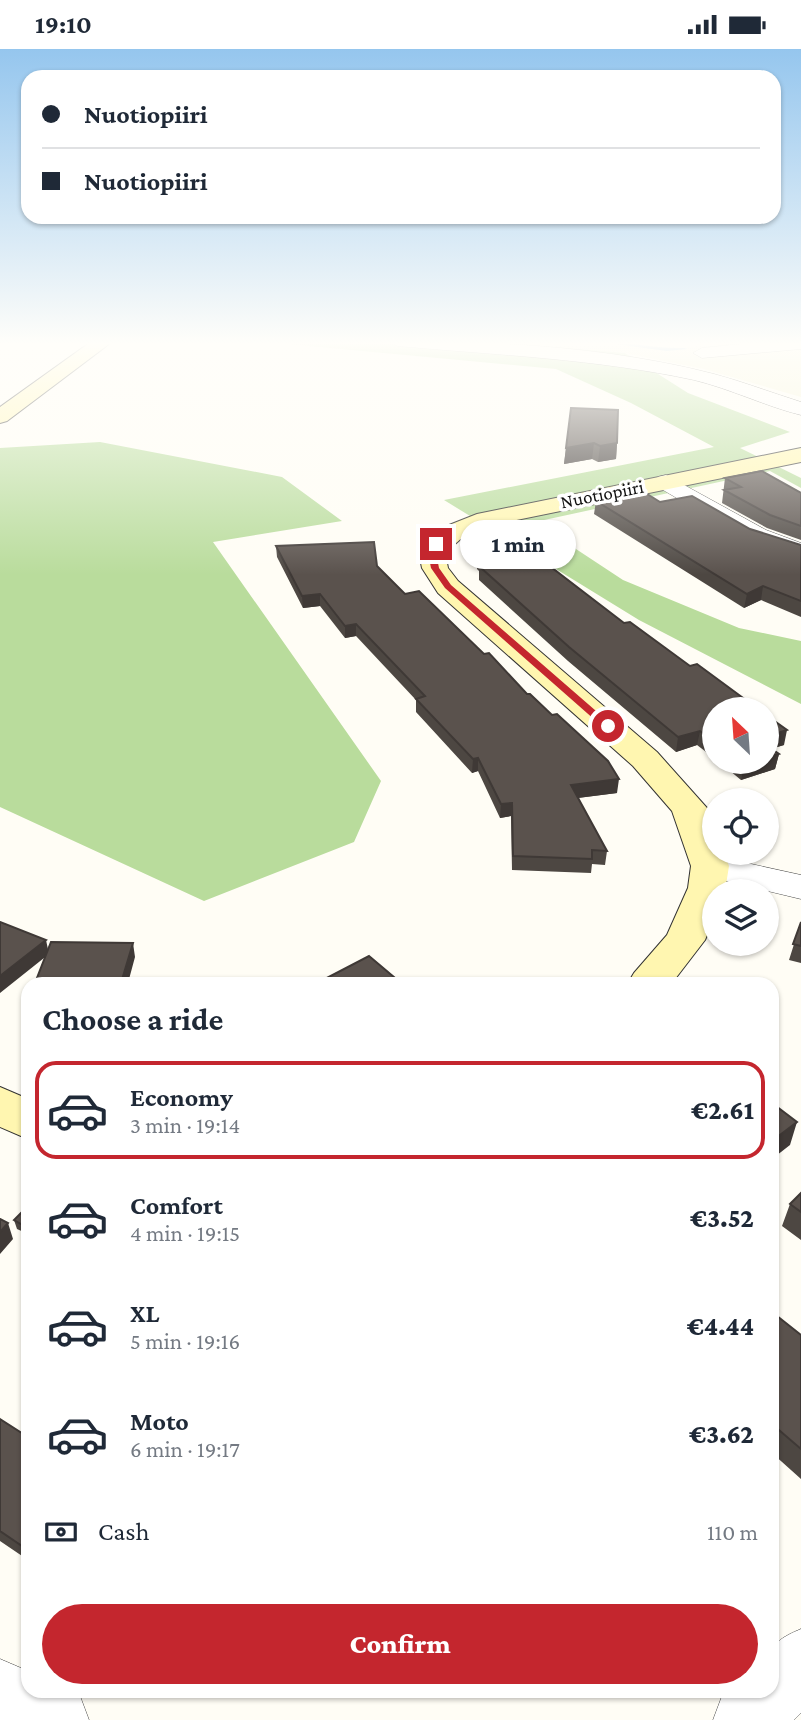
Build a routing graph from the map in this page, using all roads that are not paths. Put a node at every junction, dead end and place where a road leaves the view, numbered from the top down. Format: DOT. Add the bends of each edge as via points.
graph roads {
  1 [pos="801,455"];
  2 [pos="666,482"];
  3 [pos="801,551"];
  4 [pos="710,866"];
  5 [pos="801,887"];
  6 [pos="654,977"];
  7 [pos="0,1105"];
  8 [pos="21,1117"];
  9 [pos="801,1661"];
  10 [pos="779,1689"];
  11 [pos="0,1692"];
  12 [pos="769,1698"];
  13 [pos="55,1720"];
  14 [pos="746,1720"];
  1 -- 2 [label="street, Nuotiopiiri"];
  2 -- 3 [label="street" via="757,535"];
  2 -- 4 [label="street, Nuotiopiiri" via="474,523 446,536 432,553 435,568 448,587 669,783 689,808"];
  4 -- 5 [label="street"];
  4 -- 6 [label="street" via="707,888 685,940"];
  7 -- 8 [label="street"];
  9 -- 10 [label="street"];
  11 -- 13 [label="street"];
  12 -- 14 [label="street"];
}
